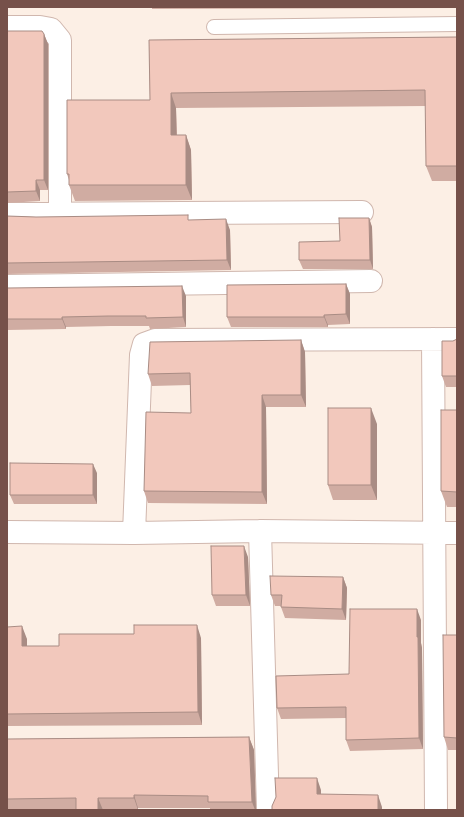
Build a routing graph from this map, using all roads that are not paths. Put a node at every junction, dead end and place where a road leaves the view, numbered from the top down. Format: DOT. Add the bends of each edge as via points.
graph roads {
  1 [pos="457,24"];
  2 [pos="7,27"];
  3 [pos="214,27"];
  4 [pos="362,212"];
  5 [pos="7,214"];
  6 [pos="60,214"];
  7 [pos="371,281"];
  8 [pos="7,286"];
  9 [pos="433,338"];
  10 [pos="457,339"];
  11 [pos="260,531"];
  12 [pos="7,532"];
  13 [pos="134,533"];
  14 [pos="433,533"];
  15 [pos="457,533"];
  16 [pos="267,737"];
  17 [pos="244,738"];
  18 [pos="268,810"];
  19 [pos="436,810"];
  1 -- 3 [label="lane"];
  2 -- 6 [label="street" via="40,26 51,30 60,40"];
  4 -- 6 [label="street"];
  5 -- 6 [label="street"];
  7 -- 8 [label="street"];
  9 -- 10 [label="street"];
  9 -- 13 [label="street" via="155,340 144,344"];
  9 -- 14 [label="street"];
  11 -- 13 [label="street"];
  11 -- 14 [label="street"];
  11 -- 16 [label="street"];
  12 -- 13 [label="street"];
  14 -- 15 [label="street"];
  14 -- 19 [label="street"];
  16 -- 17 [label="street"];
  16 -- 18 [label="street"];
}
